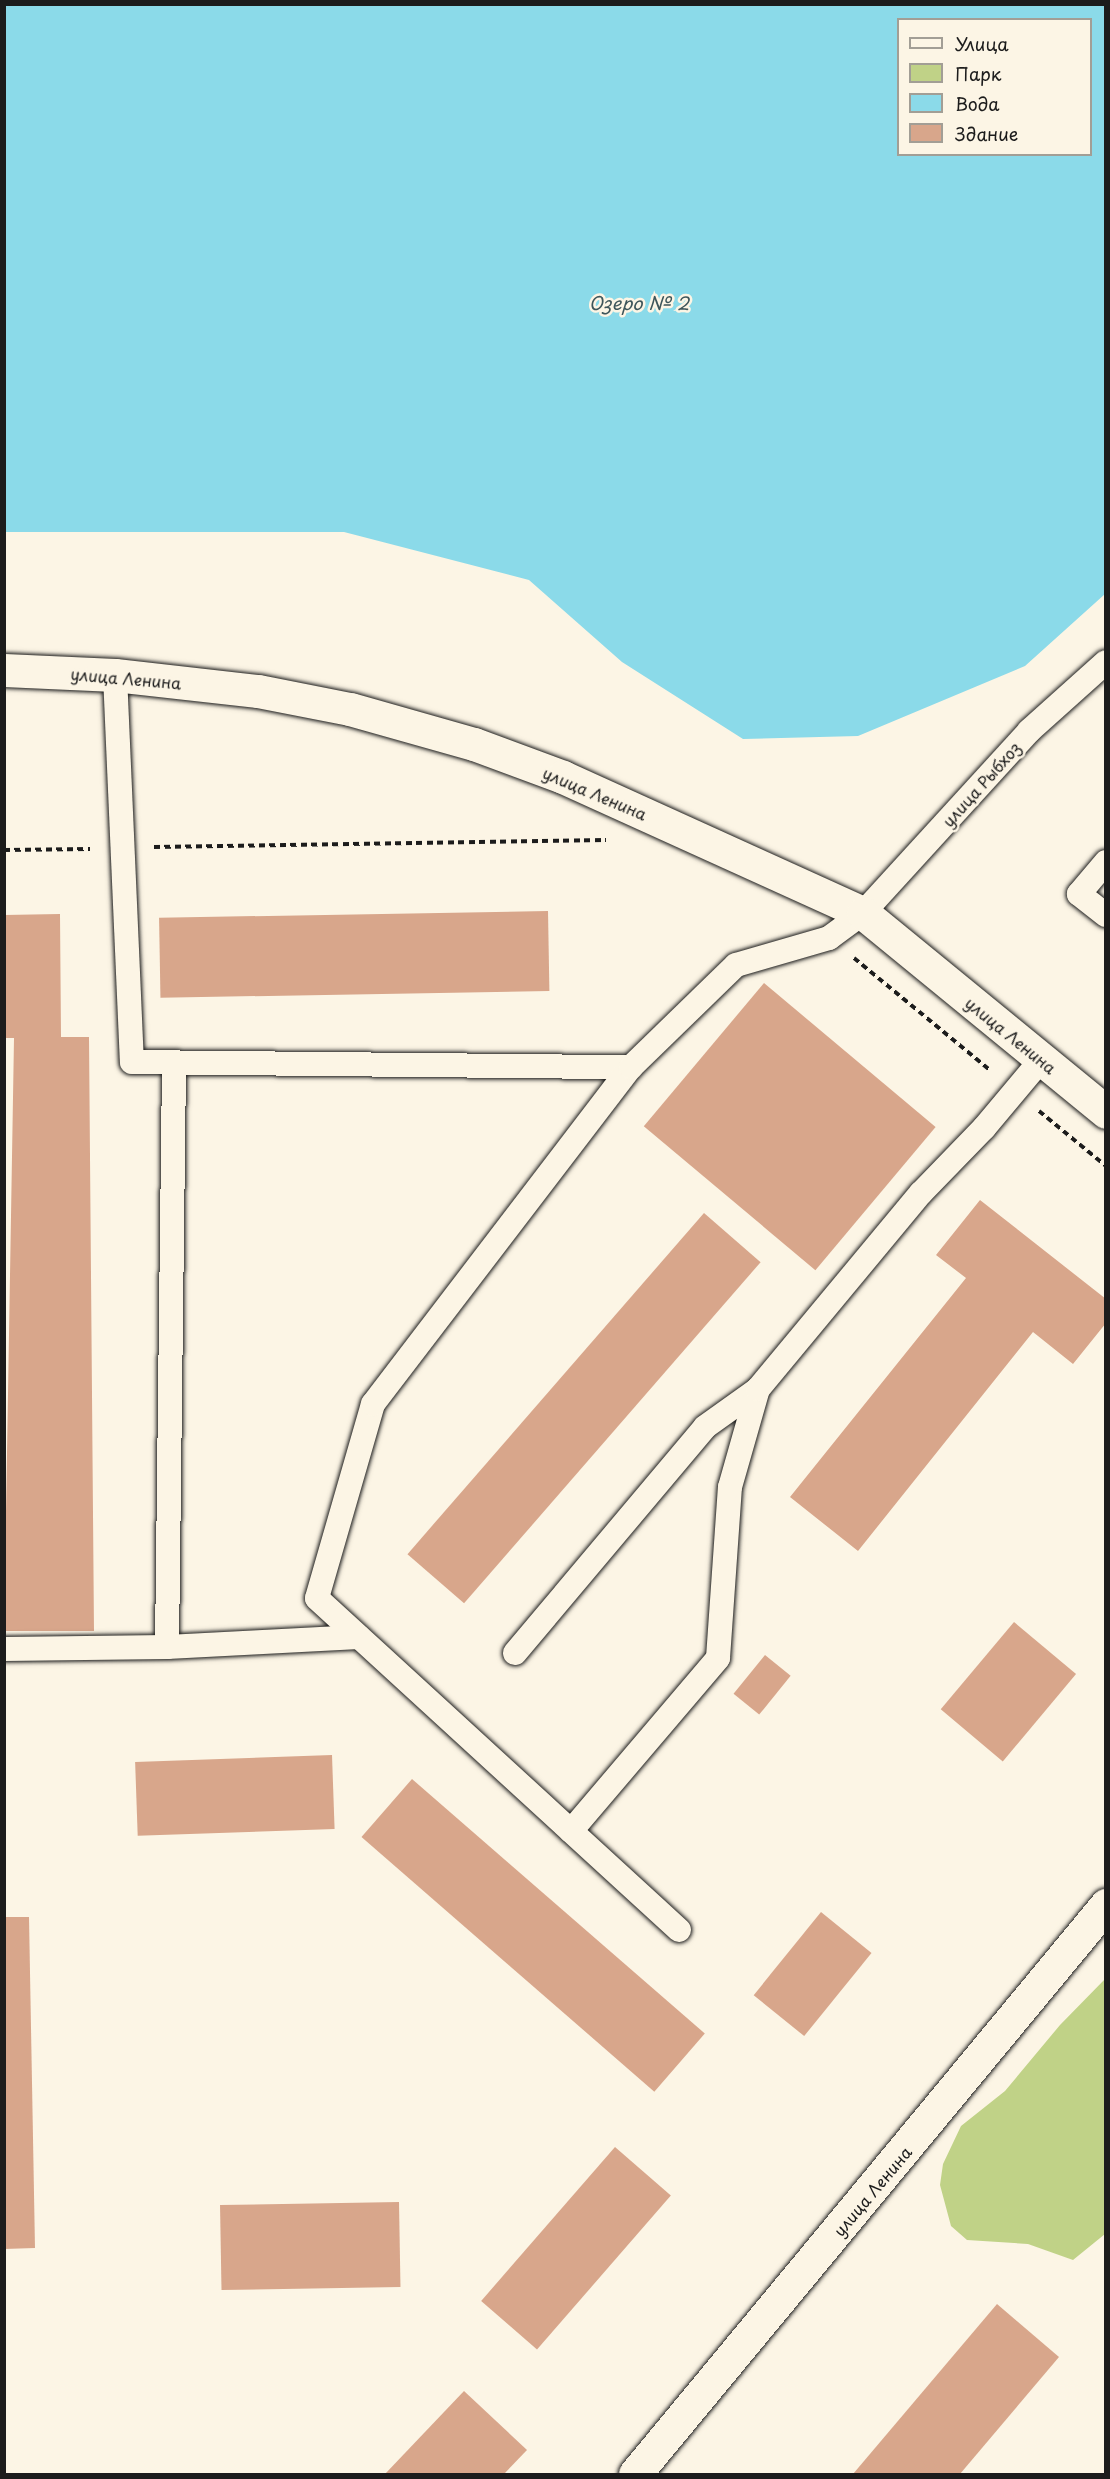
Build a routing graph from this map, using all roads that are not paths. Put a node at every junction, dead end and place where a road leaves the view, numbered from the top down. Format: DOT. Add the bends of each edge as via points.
graph roads {
  1 [pos="1106,662"];
  2 [pos="4,670"];
  3 [pos="115,675"];
  4 [pos="1106,862"];
  5 [pos="863,914"];
  6 [pos="1106,915"];
  7 [pos="1041,1060"];
  8 [pos="174,1062"];
  9 [pos="631,1067"];
  10 [pos="1106,1112"];
  11 [pos="758,1389"];
  12 [pos="359,1637"];
  13 [pos="166,1647"];
  14 [pos="4,1649"];
  15 [pos="514,1653"];
  16 [pos="571,1831"];
  17 [pos="1106,1905"];
  18 [pos="679,1930"];
  19 [pos="635,2475"];
  1 -- 5 [label="lane, улица Рыбхоз" via="1029,731"];
  2 -- 3 [label="street, улица Ленина"];
  3 -- 5 [label="street, улица Ленина" via="258,691 350,709 474,744 563,777"];
  3 -- 8 [label="lane" via="132,1062"];
  4 -- 6 [label="lane" via="1079,894"];
  5 -- 7 [label="street, улица Ленина"];
  5 -- 9 [label="lane, улица Рыбхоз" via="829,938 736,965"];
  7 -- 10 [label="street, улица Ленина"];
  7 -- 11 [label="lane" via="921,1193"];
  8 -- 9 [label="lane"];
  8 -- 13 [label="lane"];
  9 -- 12 [label="lane, улица Рыбхоз" via="373,1404 317,1598"];
  11 -- 15 [label="lane" via="705,1427"];
  11 -- 16 [label="lane" via="730,1487 718,1658"];
  12 -- 13 [label="lane"];
  12 -- 16 [label="lane"];
  13 -- 14 [label="lane"];
  16 -- 18 [label="lane"];
  17 -- 19 [label="street, улица Ленина"];
}
